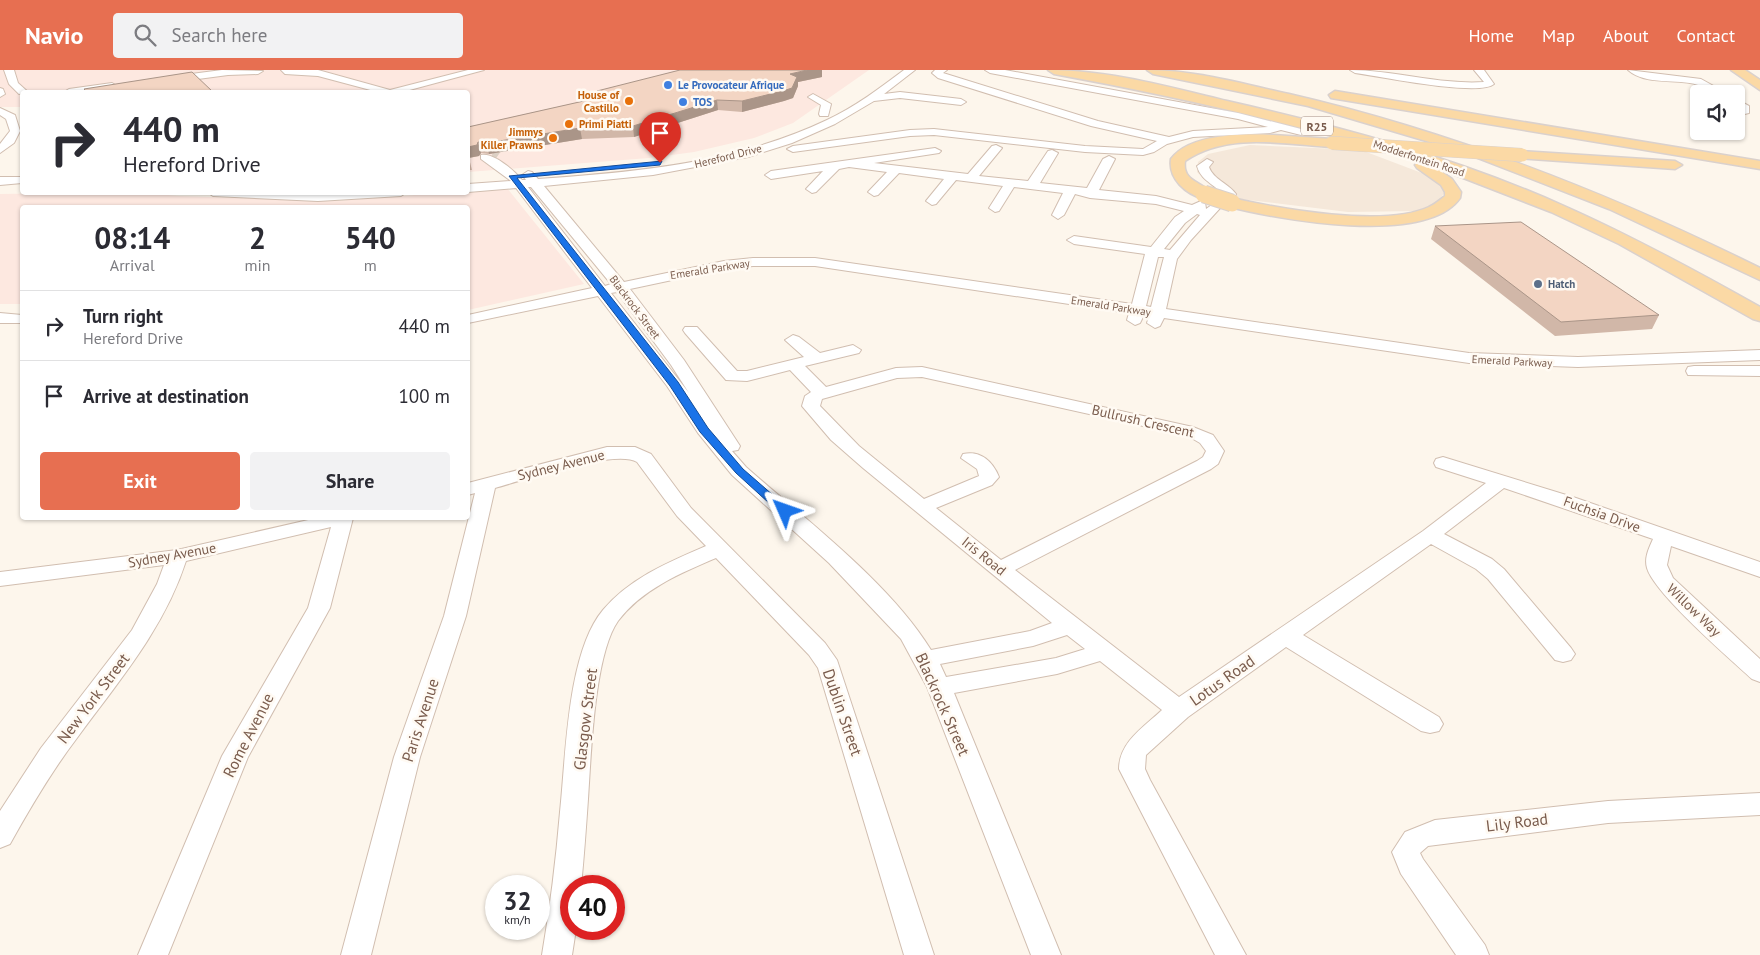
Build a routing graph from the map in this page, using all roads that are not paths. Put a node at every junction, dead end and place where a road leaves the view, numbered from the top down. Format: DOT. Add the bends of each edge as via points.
graph roads {
  1 [pos="9,70"];
  2 [pos="221,70"];
  3 [pos="323,70"];
  4 [pos="462,70"];
  5 [pos="479,70"];
  6 [pos="942,70"];
  7 [pos="990,70"];
  8 [pos="1054,70"];
  9 [pos="1153,70"];
  10 [pos="1355,70"];
  11 [pos="1479,70"];
  12 [pos="1633,70"];
  13 [pos="1737,70"];
  14 [pos="264,71"];
  15 [pos="287,71"];
  16 [pos="908,72"];
  17 [pos="1191,76"];
  18 [pos="896,81"];
  19 [pos="436,82"];
  20 [pos="1707,85"];
  21 [pos="1760,86"];
  22 [pos="417,87"];
  23 [pos="362,89"];
  24 [pos="87,90"];
  25 [pos="100,90"];
  26 [pos="390,90"];
  27 [pos="20,91"];
  28 [pos="993,92"];
  29 [pos="20,95"];
  30 [pos="813,97"];
  31 [pos="0,99"];
  32 [pos="868,99"];
  33 [pos="960,104"];
  34 [pos="18,109"];
  35 [pos="0,111"];
  36 [pos="824,114"];
  37 [pos="1282,127"];
  38 [pos="1301,132"];
  39 [pos="1333,137"];
  40 [pos="1168,140"];
  41 [pos="944,141"];
  42 [pos="20,146"];
  43 [pos="793,148"];
  44 [pos="996,148"];
  45 [pos="0,150"];
  46 [pos="935,151"];
  47 [pos="1052,153"];
  48 [pos="1109,159"];
  49 [pos="0,162"];
  50 [pos="1207,162"];
  51 [pos="850,164"];
  52 [pos="1760,165"];
  53 [pos="835,166"];
  54 [pos="482,168"];
  55 [pos="606,169"];
  56 [pos="896,170"];
  57 [pos="916,172"];
  58 [pos="630,173"];
  59 [pos="1760,173"];
  60 [pos="771,175"];
  61 [pos="522,176"];
  62 [pos="952,177"];
  63 [pos="970,179"];
  64 [pos="20,180"];
  65 [pos="0,181"];
  66 [pos="1010,184"];
  67 [pos="1031,187"];
  68 [pos="470,188"];
  69 [pos="20,189"];
  70 [pos="812,189"];
  71 [pos="0,190"];
  72 [pos="1070,191"];
  73 [pos="874,192"];
  74 [pos="1090,194"];
  75 [pos="276,195"];
  76 [pos="351,195"];
  77 [pos="547,195"];
  78 [pos="1220,197"];
  79 [pos="932,201"];
  80 [pos="995,208"];
  81 [pos="1197,214"];
  82 [pos="1058,215"];
  83 [pos="1073,243"];
  84 [pos="1152,254"];
  85 [pos="1171,256"];
  86 [pos="1760,275"];
  87 [pos="613,290"];
  88 [pos="20,315"];
  89 [pos="1136,315"];
  90 [pos="1760,315"];
  91 [pos="0,316"];
  92 [pos="1157,318"];
  93 [pos="20,319"];
  94 [pos="470,320"];
  95 [pos="691,330"];
  96 [pos="793,340"];
  97 [pos="853,350"];
  98 [pos="1760,355"];
  99 [pos="816,358"];
  100 [pos="793,364"];
  101 [pos="1760,371"];
  102 [pos="821,392"];
  103 [pos="970,458"];
  104 [pos="1443,462"];
  105 [pos="650,468"];
  106 [pos="1502,480"];
  107 [pos="477,488"];
  108 [pos="922,506"];
  109 [pos="334,520"];
  110 [pos="341,520"];
  111 [pos="1430,535"];
  112 [pos="1664,536"];
  113 [pos="718,549"];
  114 [pos="178,557"];
  115 [pos="1000,569"];
  116 [pos="1760,570"];
  117 [pos="0,579"];
  118 [pos="1070,625"];
  119 [pos="1285,635"];
  120 [pos="1102,652"];
  121 [pos="1563,654"];
  122 [pos="925,659"];
  123 [pos="1760,673"];
  124 [pos="939,687"];
  125 [pos="1179,710"];
  126 [pos="1430,724"];
  127 [pos="1760,804"];
  128 [pos="0,836"];
  129 [pos="153,955"];
  130 [pos="356,955"];
  131 [pos="558,955"];
  132 [pos="918,955"];
  133 [pos="1046,955"];
  134 [pos="1232,955"];
  135 [pos="1474,955"];
  1 -- 27 [label="street"];
  2 -- 14 [label="street" via="153,81"];
  3 -- 26 [label="street"];
  4 -- 22 [label="street"];
  5 -- 19 [label="street"];
  6 -- 28 [label="street" via="938,74"];
  7 -- 37 [label="street"];
  8 -- 39 [label="main road, Modderfontein Road / R25" via="1190,95"];
  9 -- 17 [label="main road, Modderfontein Road / R25"];
  10 -- 11 [label="street" via="1464,86 1489,84"];
  12 -- 20 [label="street" via="1650,76"];
  13 -- 21 [label="main road"];
  14 -- 15 [label="street"];
  15 -- 23 [label="street" via="318,73"];
  16 -- 18 [label="street, Hereford Drive"];
  16 -- 36 [label="street, Hereford Drive" via="886,81 856,100 844,101"];
  17 -- 52 [label="main road" via="1440,111"];
  17 -- 86 [label="main road, Modderfontein Road / R25" via="1383,122 1521,167 1684,235"];
  18 -- 32 [label="street, Hereford Drive"];
  18 -- 33 [label="street" via="894,89 902,92"];
  19 -- 22 [label="street"];
  19 -- 26 [label="street"];
  22 -- 26 [label="street"];
  22 -- 26 [label="street"];
  23 -- 26 [label="street"];
  24 -- 25 [label="street" via="122,86"];
  28 -- 33 [label="street"];
  28 -- 40 [label="street" via="1106,127"];
  29 -- 31 [label="street"];
  30 -- 36 [label="street" via="826,104"];
  32 -- 33 [label="street" via="900,95"];
  32 -- 58 [label="street, Hereford Drive" via="831,122 786,140 704,163"];
  34 -- 35 [label="street"];
  35 -- 45 [label="street" via="11,116 16,131"];
  36 -- 55 [label="street, Hereford Drive" via="781,133 732,148 672,161"];
  37 -- 38 [label="street"];
  37 -- 40 [label="street" via="1203,133"];
  39 -- 59 [label="main road, bridge"];
  39 -- 78 [label="main road" via="1218,142 1195,148 1178,159 1178,175 1186,183"];
  39 -- 78 [label="main road" via="1420,164 1446,182 1453,192 1452,198 1440,208 1416,216 1358,221 1293,216"];
  39 -- 90 [label="main road, Modderfontein Road / R25" via="1453,169 1571,216 1670,263"];
  40 -- 43 [label="street" via="1147,151 1135,152 1085,149 938,128"];
  41 -- 46 [label="street"];
  42 -- 49 [label="street"];
  44 -- 63 [label="street"];
  46 -- 51 [label="street"];
  46 -- 57 [label="street"];
  47 -- 67 [label="street"];
  48 -- 74 [label="street"];
  50 -- 78 [label="street" via="1203,166 1205,172"];
  51 -- 53 [label="street"];
  51 -- 56 [label="street"];
  53 -- 60 [label="street"];
  53 -- 70 [label="street"];
  54 -- 61 [label="street, Blackrock Street"];
  54 -- 61 [label="street"];
  55 -- 61 [label="street, Hereford Drive"];
  55 -- 61 [label="street" via="544,169"];
  56 -- 57 [label="street"];
  56 -- 73 [label="street"];
  57 -- 62 [label="street"];
  58 -- 61 [label="street, Hereford Drive"];
  58 -- 77 [label="street" via="563,184 552,188"];
  61 -- 68 [label="street, Hereford Drive"];
  61 -- 77 [label="street, Blackrock Street"];
  61 -- 87 [label="street, Blackrock Street"];
  62 -- 63 [label="street"];
  62 -- 79 [label="street"];
  63 -- 66 [label="street"];
  64 -- 65 [label="street"];
  66 -- 67 [label="street"];
  66 -- 80 [label="street"];
  67 -- 72 [label="street"];
  69 -- 71 [label="street"];
  72 -- 74 [label="street"];
  72 -- 82 [label="street"];
  74 -- 81 [label="street" via="1129,198"];
  75 -- 76 [label="street"];
  77 -- 87 [label="street, Blackrock Street"];
  78 -- 81 [label="street"];
  81 -- 84 [label="street"];
  81 -- 85 [label="street"];
  83 -- 84 [label="street"];
  84 -- 85 [label="street"];
  84 -- 89 [label="street"];
  85 -- 92 [label="street"];
  87 -- 89 [label="street, Emerald Parkway" via="733,270 774,266 816,268"];
  87 -- 94 [label="street, Emerald Parkway"];
  87 -- 122 [label="street, Blackrock Street" via="704,430 739,471 869,589 909,633"];
  88 -- 91 [label="street"];
  89 -- 92 [label="street, Emerald Parkway"];
  91 -- 93 [label="street"];
  92 -- 98 [label="street, Emerald Parkway" via="1508,361 1596,363"];
  92 -- 101 [label="street, Emerald Parkway" via="1385,357 1490,368"];
  95 -- 100 [label="street" via="732,376 747,376"];
  96 -- 99 [label="street"];
  97 -- 99 [label="street"];
  99 -- 100 [label="street"];
  100 -- 102 [label="street"];
  102 -- 108 [label="street, Iris Road" via="814,396 811,406 822,421"];
  102 -- 115 [label="street, Bullrush Crescent" via="896,373 922,372 1193,432 1205,436 1212,444 1215,452 1204,465"];
  103 -- 108 [label="street" via="985,466 989,477"];
  104 -- 106 [label="street, Fuchsia Drive"];
  105 -- 107 [label="street, Sydney Avenue" via="635,452 614,452"];
  105 -- 113 [label="street, Dublin Street" via="669,496"];
  106 -- 111 [label="street, Lotus Road"];
  106 -- 112 [label="street, Fuchsia Drive"];
  107 -- 130 [label="street, Paris Avenue" via="468,569 407,756"];
  108 -- 115 [label="street, Iris Road"];
  109 -- 114 [label="street, Sydney Avenue"];
  110 -- 129 [label="street, Rome Avenue" via="319,608 234,756"];
  111 -- 119 [label="street, Lotus Road"];
  111 -- 121 [label="street" via="1484,564 1496,574"];
  112 -- 116 [label="street, Fuchsia Drive"];
  112 -- 123 [label="street, Willow Way" via="1655,561 1665,583"];
  113 -- 131 [label="street, Glasgow Street" via="644,583 608,617 596,644 582,729"];
  113 -- 132 [label="street, Dublin Street" via="817,649 829,666"];
  114 -- 117 [label="street, Sydney Avenue"];
  114 -- 128 [label="street, New York Street" via="163,597 50,755"];
  115 -- 118 [label="street, Iris Road"];
  118 -- 120 [label="street, Iris Road"];
  118 -- 122 [label="street" via="1033,638"];
  119 -- 125 [label="street, Lotus Road"];
  119 -- 126 [label="street"];
  120 -- 124 [label="street" via="1057,666"];
  120 -- 125 [label="street, Iris Road"];
  122 -- 124 [label="street, Blackrock Street"];
  124 -- 133 [label="street, Blackrock Street"];
  125 -- 134 [label="street, Lotus Road" via="1137,748 1132,757 1132,768"];
  127 -- 135 [label="street, Lily Road" via="1608,812 1421,835 1410,842 1406,852 1411,865"];
}
